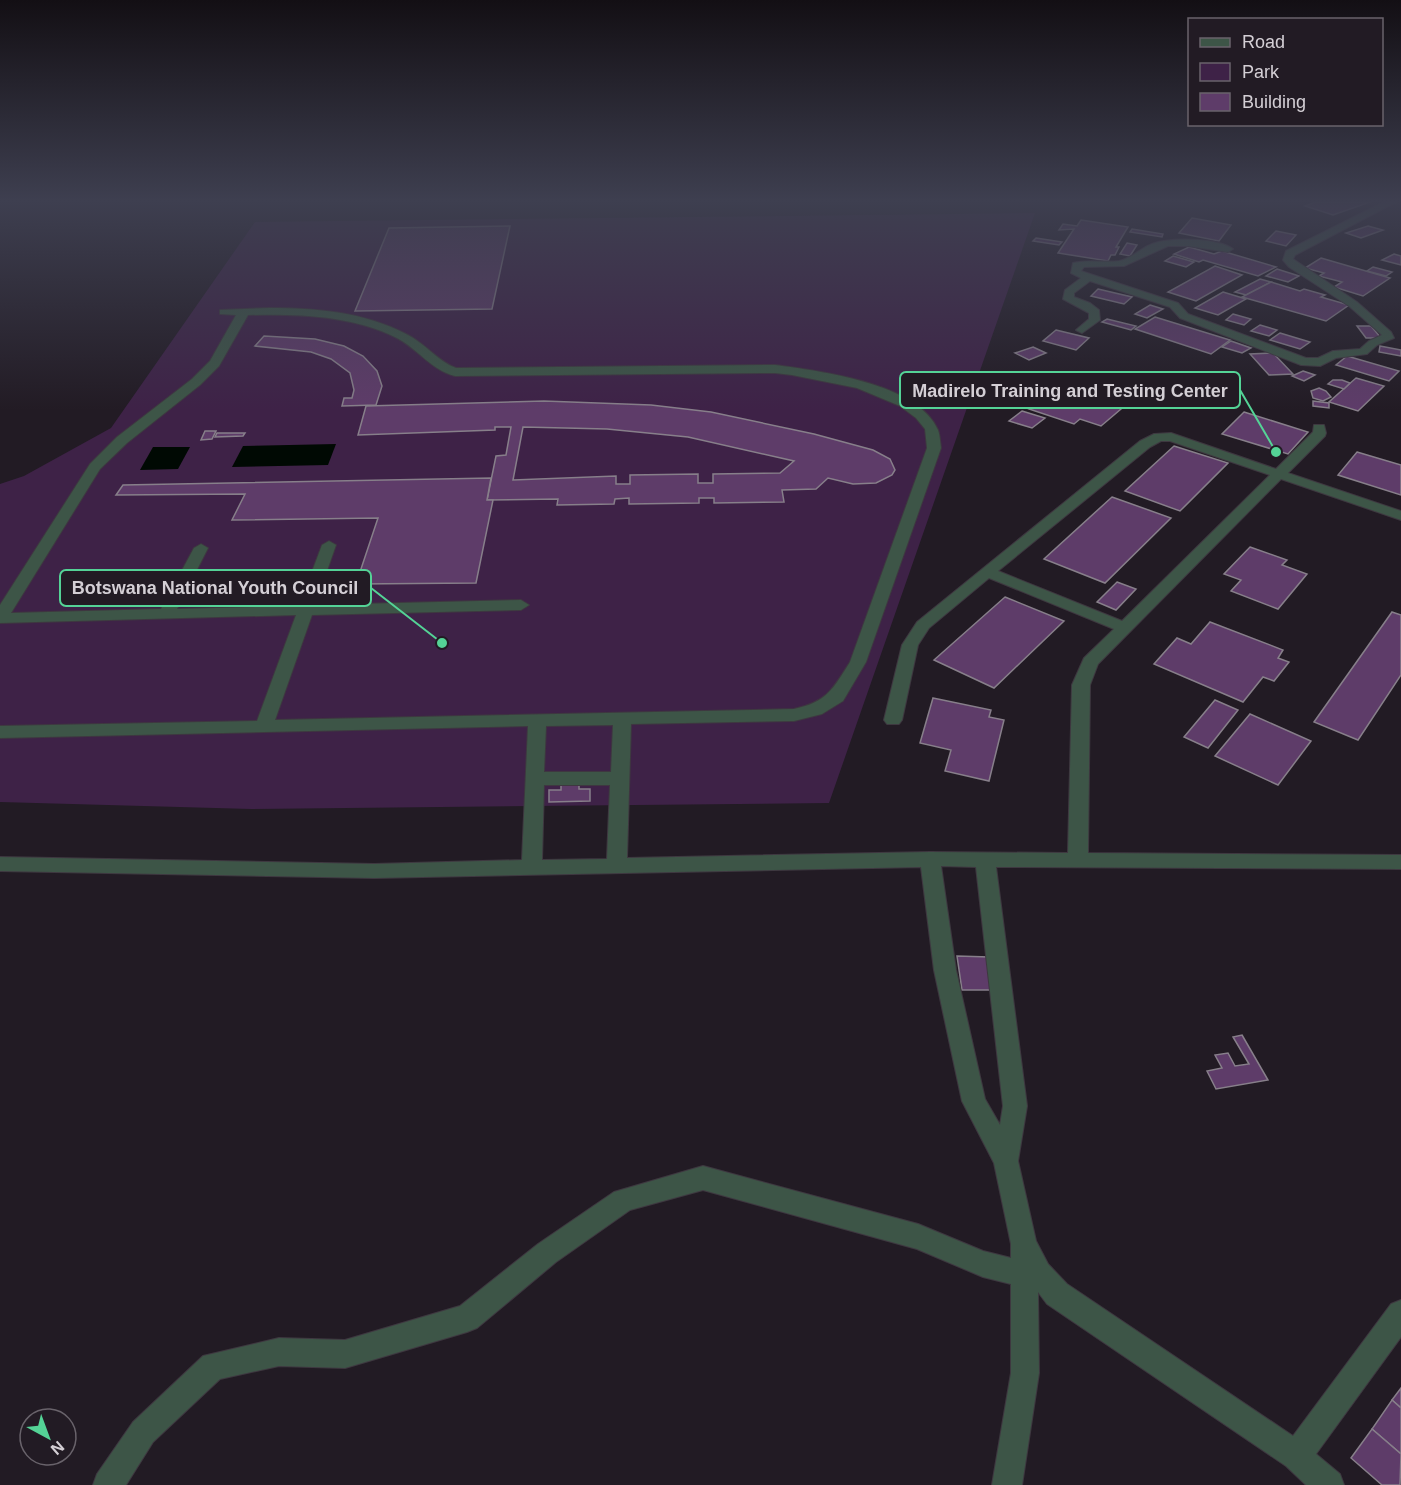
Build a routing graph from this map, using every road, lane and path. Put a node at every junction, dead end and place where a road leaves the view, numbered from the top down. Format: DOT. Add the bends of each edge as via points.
graph roads {
  1 [pos="1076,271"];
  2 [pos="1300,271"];
  3 [pos="1087,278"];
  4 [pos="244,311"];
  5 [pos="224,312"];
  6 [pos="1082,330"];
  7 [pos="1319,428"];
  8 [pos="1281,473"];
  9 [pos="1401,516"];
  10 [pos="329,545"];
  11 [pos="201,548"];
  12 [pos="987,572"];
  13 [pos="521,605"];
  14 [pos="304,610"];
  15 [pos="166,614"];
  16 [pos="0,618"];
  17 [pos="1125,628"];
  18 [pos="622,718"];
  19 [pos="537,720"];
  20 [pos="894,720"];
  21 [pos="264,725"];
  22 [pos="0,732"];
  23 [pos="620,778"];
  24 [pos="535,779"];
  25 [pos="930,859"];
  26 [pos="985,859"];
  27 [pos="1078,861"];
  28 [pos="1401,862"];
  29 [pos="0,864"];
  30 [pos="617,866"];
  31 [pos="532,867"];
  32 [pos="1006,1161"];
  33 [pos="1024,1244"];
  34 [pos="1024,1274"];
  35 [pos="1401,1314"];
  36 [pos="1296,1456"];
  37 [pos="108,1485"];
  38 [pos="1007,1485"];
  39 [pos="1329,1485"];
  1 -- 3 [label="street"];
  2 -- 3 [label="street" via="1353,304 1388,338 1363,352 1305,362 1184,316 1174,305"];
  3 -- 6 [label="street" via="1069,292 1068,299 1095,312 1094,320"];
  4 -- 5 [label="street"];
  4 -- 16 [label="street" via="215,363 95,467"];
  4 -- 18 [label="street" via="306,311 368,322 401,336 425,351 443,369 455,372 775,369 820,374 867,387 916,412 931,429 934,448 858,662 837,698 816,710 794,715"];
  7 -- 8 [label="street" via="1320,433"];
  8 -- 9 [label="street"];
  8 -- 12 [label="street" via="1171,437 1159,437 1145,444"];
  8 -- 17 [label="street"];
  10 -- 14 [label="street"];
  11 -- 15 [label="street"];
  12 -- 17 [label="street"];
  12 -- 20 [label="street" via="923,625 910,645"];
  13 -- 14 [label="street"];
  14 -- 15 [label="street"];
  14 -- 21 [label="street"];
  15 -- 16 [label="street"];
  17 -- 27 [label="street" via="1090,662 1081,685"];
  18 -- 19 [label="street"];
  18 -- 23 [label="street"];
  19 -- 21 [label="street"];
  19 -- 24 [label="street"];
  21 -- 22 [label="street"];
  23 -- 24 [label="street"];
  23 -- 30 [label="street"];
  24 -- 31 [label="street"];
  25 -- 26 [label="street"];
  25 -- 30 [label="street"];
  25 -- 32 [label="street" via="945,969 974,1101"];
  26 -- 27 [label="street"];
  26 -- 32 [label="street" via="1015,1106"];
  27 -- 28 [label="street"];
  29 -- 31 [label="street" via="374,871"];
  30 -- 31 [label="street"];
  32 -- 33 [label="street"];
  33 -- 34 [label="street"];
  33 -- 36 [label="street" via="1039,1273 1057,1294"];
  34 -- 37 [label="street" via="983,1264 918,1237 703,1178 623,1200 547,1253 467,1318 345,1354 279,1352 213,1366 143,1432"];
  34 -- 38 [label="street" via="1024,1373"];
  35 -- 36 [label="street"];
  36 -- 39 [label="street"];
}
